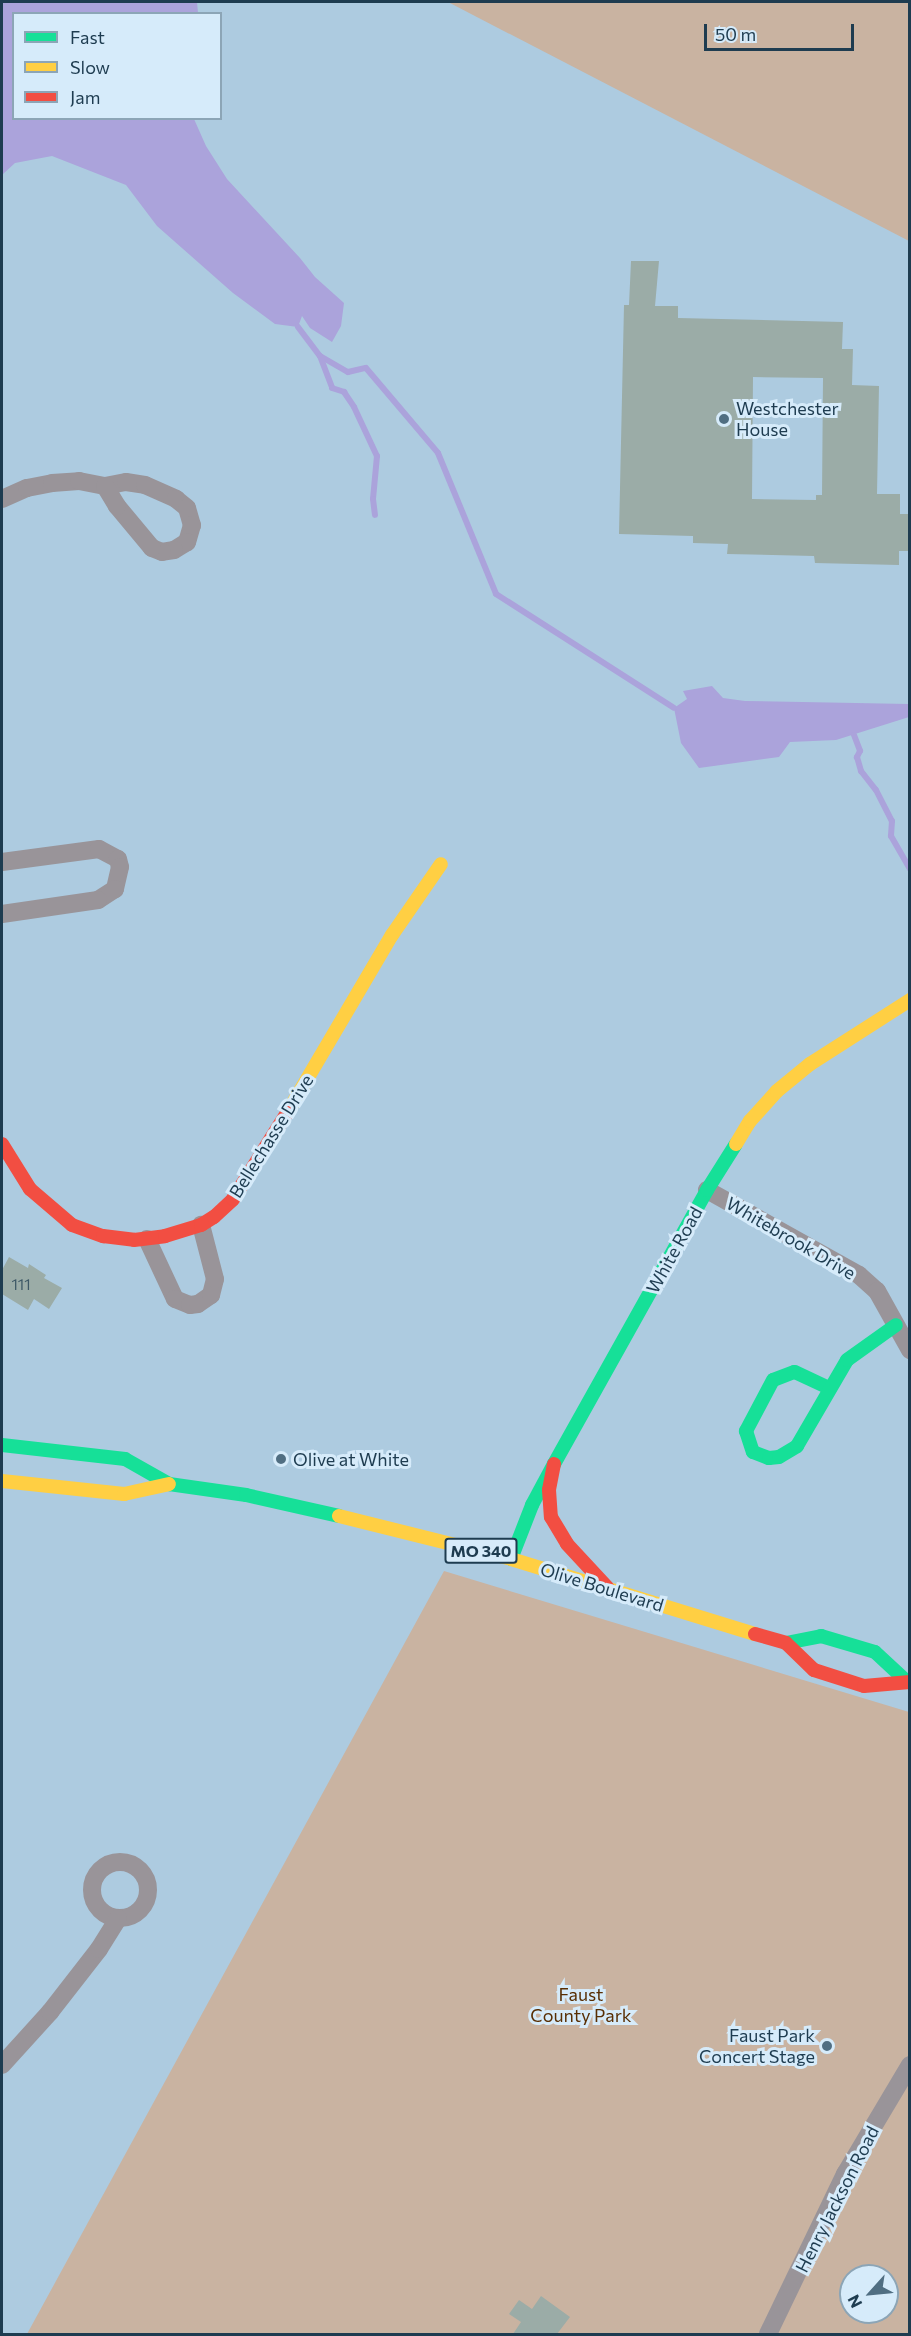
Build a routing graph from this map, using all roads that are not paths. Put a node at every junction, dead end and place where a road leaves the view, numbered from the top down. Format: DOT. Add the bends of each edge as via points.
graph roads {
  1 [pos="105,486"];
  2 [pos="2,499"];
  3 [pos="2,862"];
  4 [pos="441,864"];
  5 [pos="2,914"];
  6 [pos="909,1000"];
  7 [pos="2,1144"];
  8 [pos="707,1190"];
  9 [pos="201,1225"];
  10 [pos="147,1239"];
  11 [pos="896,1325"];
  12 [pos="909,1350"];
  13 [pos="829,1388"];
  14 [pos="2,1445"];
  15 [pos="554,1464"];
  16 [pos="2,1481"];
  17 [pos="169,1484"];
  18 [pos="511,1559"];
  19 [pos="608,1588"];
  20 [pos="786,1643"];
  21 [pos="907,1681"];
  22 [pos="118,1918"];
  23 [pos="2,2065"];
  24 [pos="909,2065"];
  25 [pos="768,2334"];
  1 -- 1 [label="street" via="126,482 145,485 176,499 187,508 192,525 187,542 174,550 162,552 152,548"];
  1 -- 2 [label="street" via="52,483"];
  3 -- 5 [label="street" via="99,849 118,859 120,867 115,889 98,900"];
  4 -- 9 [label="street, Bellechasse Drive" via="392,935 243,1187"];
  6 -- 8 [label="street, White Road" via="810,1064 777,1091 750,1121"];
  7 -- 10 [label="street, Bellechasse Drive" via="30,1189 72,1225 103,1236"];
  8 -- 11 [label="street, Whitebrook Drive" via="859,1275 877,1291"];
  8 -- 15 [label="street, White Road"];
  9 -- 10 [label="street, Bellechasse Drive"];
  9 -- 10 [label="street" via="215,1279 211,1295 198,1304 175,1299"];
  11 -- 12 [label="street, Whitebrook Drive"];
  11 -- 13 [label="street" via="848,1360"];
  13 -- 13 [label="street" via="789,1454 769,1458 753,1452 746,1431 773,1380 794,1372"];
  14 -- 17 [label="street, Olive Boulevard / MO 340" via="125,1459"];
  15 -- 18 [label="street, White Road" via="532,1505"];
  15 -- 19 [label="street" via="549,1490 551,1516 567,1544"];
  16 -- 17 [label="street, Olive Boulevard / MO 340" via="124,1494"];
  17 -- 18 [label="street, Olive Boulevard / MO 340" via="246,1495"];
  18 -- 19 [label="street, Olive Boulevard / MO 340"];
  19 -- 20 [label="street, Olive Boulevard / MO 340"];
  20 -- 21 [label="street, Olive Boulevard / MO 340" via="814,1670 864,1686"];
  20 -- 21 [label="street, Olive Boulevard / MO 340" via="821,1636 875,1652"];
  22 -- 23 [label="street" via="50,2012"];
  24 -- 25 [label="street, Henry Jackson Road" via="845,2174"];
}
